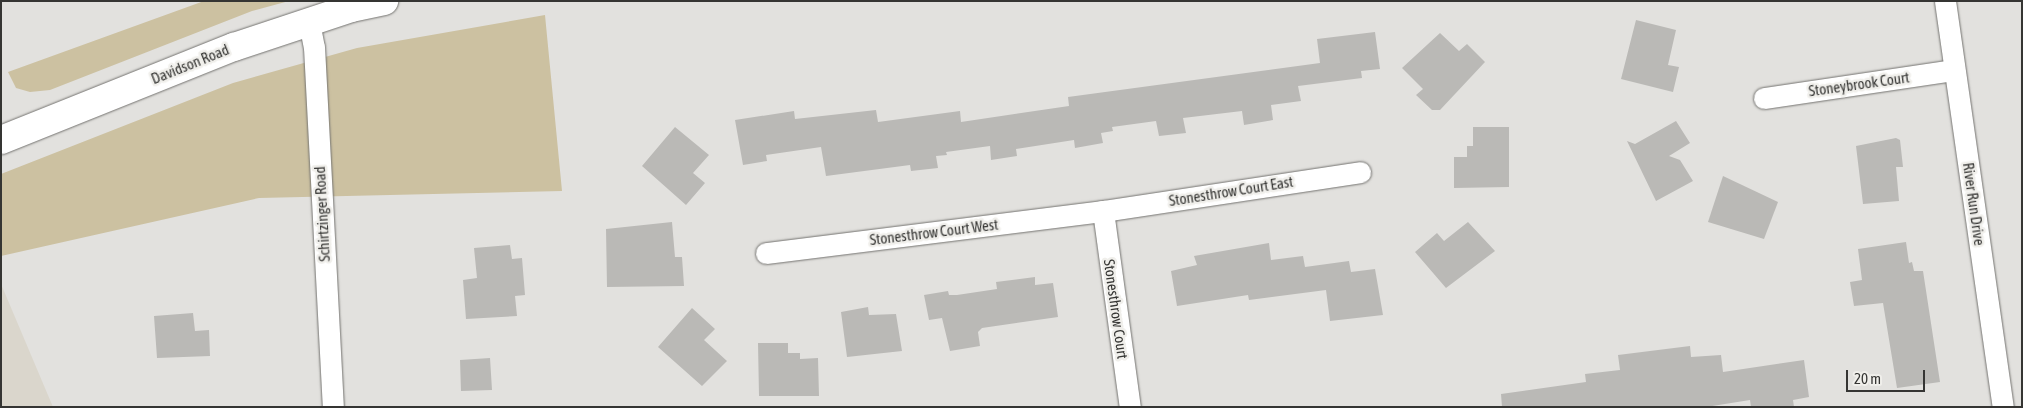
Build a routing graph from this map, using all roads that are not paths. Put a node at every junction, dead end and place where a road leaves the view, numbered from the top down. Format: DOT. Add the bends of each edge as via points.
graph roads {
  1 [pos="384,1"];
  2 [pos="1946,1"];
  3 [pos="309,22"];
  4 [pos="1954,70"];
  5 [pos="1764,98"];
  6 [pos="2,136"];
  7 [pos="1360,172"];
  8 [pos="1103,211"];
  9 [pos="766,253"];
  10 [pos="333,407"];
  11 [pos="1130,407"];
  12 [pos="2003,407"];
  1 -- 3 [label="main road, Davidson Road"];
  2 -- 4 [label="street, River Run Drive"];
  3 -- 6 [label="main road, Davidson Road" via="234,47"];
  3 -- 10 [label="street, Schirtzinger Road" via="314,47"];
  4 -- 5 [label="street, Stoneybrook Court"];
  4 -- 12 [label="street, River Run Drive"];
  7 -- 8 [label="street, Stonesthrow Court East"];
  8 -- 9 [label="street, Stonesthrow Court West"];
  8 -- 11 [label="street, Stonesthrow Court"];
}
